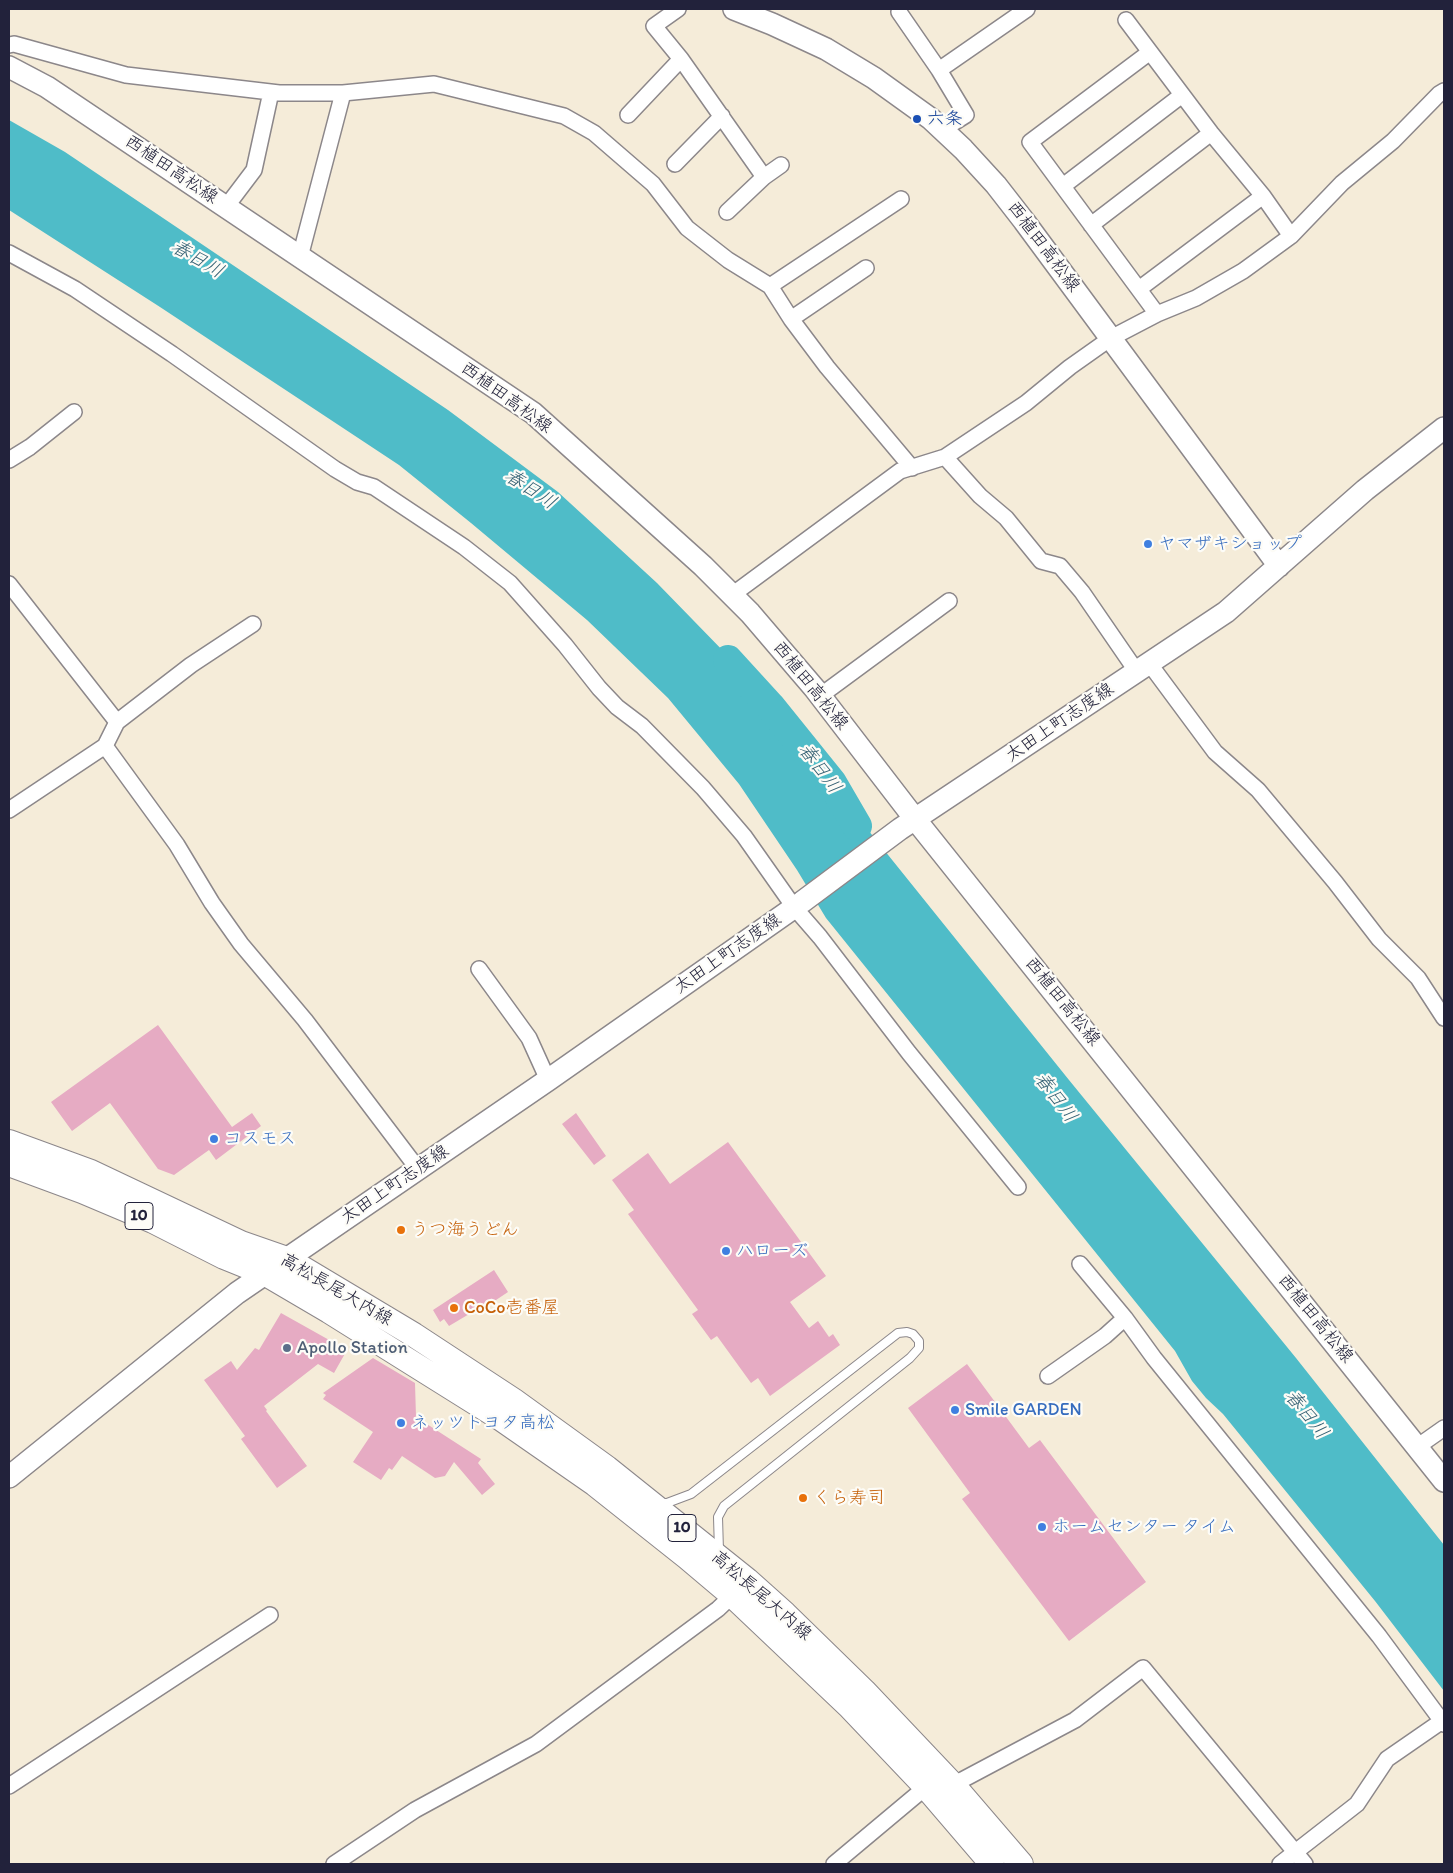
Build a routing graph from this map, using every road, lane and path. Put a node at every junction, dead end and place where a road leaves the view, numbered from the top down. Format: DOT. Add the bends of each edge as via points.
graph roads {
  1 [pos="678,9"];
  2 [pos="734,9"];
  3 [pos="1027,9"];
  4 [pos="899,12"];
  5 [pos="1126,20"];
  6 [pos="9,45"];
  7 [pos="1150,52"];
  8 [pos="681,59"];
  9 [pos="9,67"];
  10 [pos="938,70"];
  11 [pos="1444,91"];
  12 [pos="271,92"];
  13 [pos="342,93"];
  14 [pos="1182,95"];
  15 [pos="628,114"];
  16 [pos="722,116"];
  17 [pos="942,130"];
  18 [pos="1211,134"];
  19 [pos="675,164"];
  20 [pos="781,165"];
  21 [pos="764,177"];
  22 [pos="1063,186"];
  23 [pos="1263,196"];
  24 [pos="901,199"];
  25 [pos="226,207"];
  26 [pos="728,212"];
  27 [pos="1091,224"];
  28 [pos="1291,236"];
  29 [pos="9,253"];
  30 [pos="300,257"];
  31 [pos="866,268"];
  32 [pos="770,286"];
  33 [pos="1139,290"];
  34 [pos="1157,314"];
  35 [pos="791,319"];
  36 [pos="1111,338"];
  37 [pos="74,412"];
  38 [pos="1444,428"];
  39 [pos="945,457"];
  40 [pos="9,460"];
  41 [pos="912,468"];
  42 [pos="1279,566"];
  43 [pos="9,584"];
  44 [pos="732,595"];
  45 [pos="949,601"];
  46 [pos="253,624"];
  47 [pos="1143,667"];
  48 [pos="820,696"];
  49 [pos="117,722"];
  50 [pos="105,746"];
  51 [pos="9,810"];
  52 [pos="908,824"];
  53 [pos="798,904"];
  54 [pos="479,968"];
  55 [pos="1444,1018"];
  56 [pos="548,1080"];
  57 [pos="9,1142"];
  58 [pos="9,1164"];
  59 [pos="418,1169"];
  60 [pos="1018,1186"];
  61 [pos="286,1259"];
  62 [pos="1080,1264"];
  63 [pos="266,1274"];
  64 [pos="1125,1318"];
  65 [pos="1048,1376"];
  66 [pos="1444,1428"];
  67 [pos="1417,1447"];
  68 [pos="9,1477"];
  69 [pos="1444,1482"];
  70 [pos="651,1503"];
  71 [pos="719,1558"];
  72 [pos="740,1588"];
  73 [pos="270,1615"];
  74 [pos="1443,1723"];
  75 [pos="9,1786"];
  76 [pos="954,1786"];
  77 [pos="926,1787"];
  78 [pos="1295,1851"];
  79 [pos="334,1864"];
  80 [pos="834,1864"];
  81 [pos="992,1864"];
  82 [pos="1021,1864"];
  83 [pos="1280,1864"];
  84 [pos="1305,1864"];
  1 -- 8 [label="street" via="654,26"];
  2 -- 17 [label="main road, 西植田高松線" via="826,49 874,78"];
  3 -- 10 [label="street"];
  4 -- 10 [label="street"];
  5 -- 7 [label="street"];
  6 -- 12 [label="street" via="126,75"];
  7 -- 14 [label="street"];
  7 -- 22 [label="street" via="1030,142"];
  8 -- 15 [label="street"];
  8 -- 16 [label="street"];
  9 -- 25 [label="main road, 西植田高松線" via="46,87"];
  10 -- 17 [label="street" via="966,115"];
  11 -- 28 [label="street" via="1393,141 1342,183"];
  12 -- 13 [label="street"];
  12 -- 25 [label="street" via="254,170"];
  13 -- 30 [label="street"];
  13 -- 32 [label="street" via="434,84 564,116 594,133 653,184 686,228"];
  14 -- 18 [label="street"];
  14 -- 22 [label="street"];
  16 -- 19 [label="street"];
  16 -- 21 [label="street"];
  17 -- 36 [label="main road, 西植田高松線" via="996,185"];
  18 -- 23 [label="street"];
  18 -- 27 [label="street"];
  20 -- 21 [label="street"];
  21 -- 26 [label="street"];
  22 -- 27 [label="street"];
  23 -- 28 [label="street"];
  23 -- 33 [label="street"];
  24 -- 32 [label="street"];
  25 -- 30 [label="main road, 西植田高松線"];
  27 -- 33 [label="street"];
  28 -- 34 [label="street" via="1243,271 1196,298"];
  29 -- 53 [label="street" via="74,289 334,469 374,487 464,547 510,583 599,688 703,788"];
  30 -- 44 [label="main road, 西植田高松線" via="533,413"];
  31 -- 35 [label="street"];
  32 -- 35 [label="street"];
  33 -- 34 [label="street"];
  34 -- 36 [label="street"];
  35 -- 41 [label="street"];
  36 -- 39 [label="street" via="1026,403"];
  36 -- 42 [label="main road, 西植田高松線"];
  37 -- 40 [label="street"];
  38 -- 42 [label="main road, 太田上町志度線" via="1365,490"];
  39 -- 41 [label="street"];
  39 -- 47 [label="street" via="980,496 1006,518 1041,561 1060,566"];
  41 -- 44 [label="street" via="900,471"];
  42 -- 47 [label="main road, 太田上町志度線" via="1226,612"];
  43 -- 49 [label="street"];
  44 -- 48 [label="main road, 西植田高松線"];
  45 -- 48 [label="street"];
  46 -- 49 [label="street" via="191,665"];
  47 -- 52 [label="main road, 太田上町志度線"];
  47 -- 55 [label="street" via="1215,752 1258,790 1379,939 1418,978"];
  48 -- 52 [label="main road, 西植田高松線"];
  49 -- 50 [label="street"];
  50 -- 51 [label="street"];
  50 -- 59 [label="street" via="177,844 241,944 305,1020"];
  52 -- 53 [label="main road, 太田上町志度線"];
  52 -- 67 [label="main road, 西植田高松線"];
  53 -- 56 [label="main road, 太田上町志度線"];
  53 -- 60 [label="street" via="909,1053"];
  54 -- 56 [label="street" via="529,1038"];
  56 -- 59 [label="main road, 太田上町志度線"];
  57 -- 61 [label="main road, 高松長尾大内線 / 10" via="91,1172 241,1243"];
  58 -- 63 [label="main road, 高松長尾大内線 / 10" via="82,1191"];
  59 -- 61 [label="main road, 太田上町志度線"];
  61 -- 63 [label="main road, 太田上町志度線"];
  61 -- 70 [label="main road, 高松長尾大内線 / 10" via="414,1335 513,1400"];
  62 -- 64 [label="street"];
  63 -- 68 [label="main road, 太田上町志度線" via="225,1302"];
  63 -- 72 [label="main road, 高松長尾大内線 / 10" via="500,1418 595,1484 687,1557"];
  64 -- 65 [label="street"];
  64 -- 74 [label="street" via="1379,1636"];
  66 -- 67 [label="street"];
  67 -- 69 [label="main road, 西植田高松線"];
  70 -- 71 [label="main road, 高松長尾大内線 / 10"];
  70 -- 71 [label="lane" via="666,1503 691,1494 898,1333 914,1334 919,1348 910,1358 724,1506 718,1517"];
  71 -- 72 [label="main road, 高松長尾大内線 / 10"];
  72 -- 76 [label="main road, 高松長尾大内線 / 10" via="864,1691"];
  72 -- 77 [label="main road, 高松長尾大内線 / 10"];
  72 -- 79 [label="street" via="718,1609 536,1744 415,1810"];
  73 -- 75 [label="street"];
  74 -- 78 [label="street" via="1387,1759 1357,1804"];
  76 -- 77 [label="street"];
  76 -- 78 [label="street" via="1075,1720 1142,1668"];
  76 -- 82 [label="main road, 高松長尾大内線 / 10"];
  77 -- 80 [label="street"];
  77 -- 81 [label="main road, 高松長尾大内線 / 10"];
  78 -- 83 [label="street"];
  78 -- 84 [label="street"];
}
